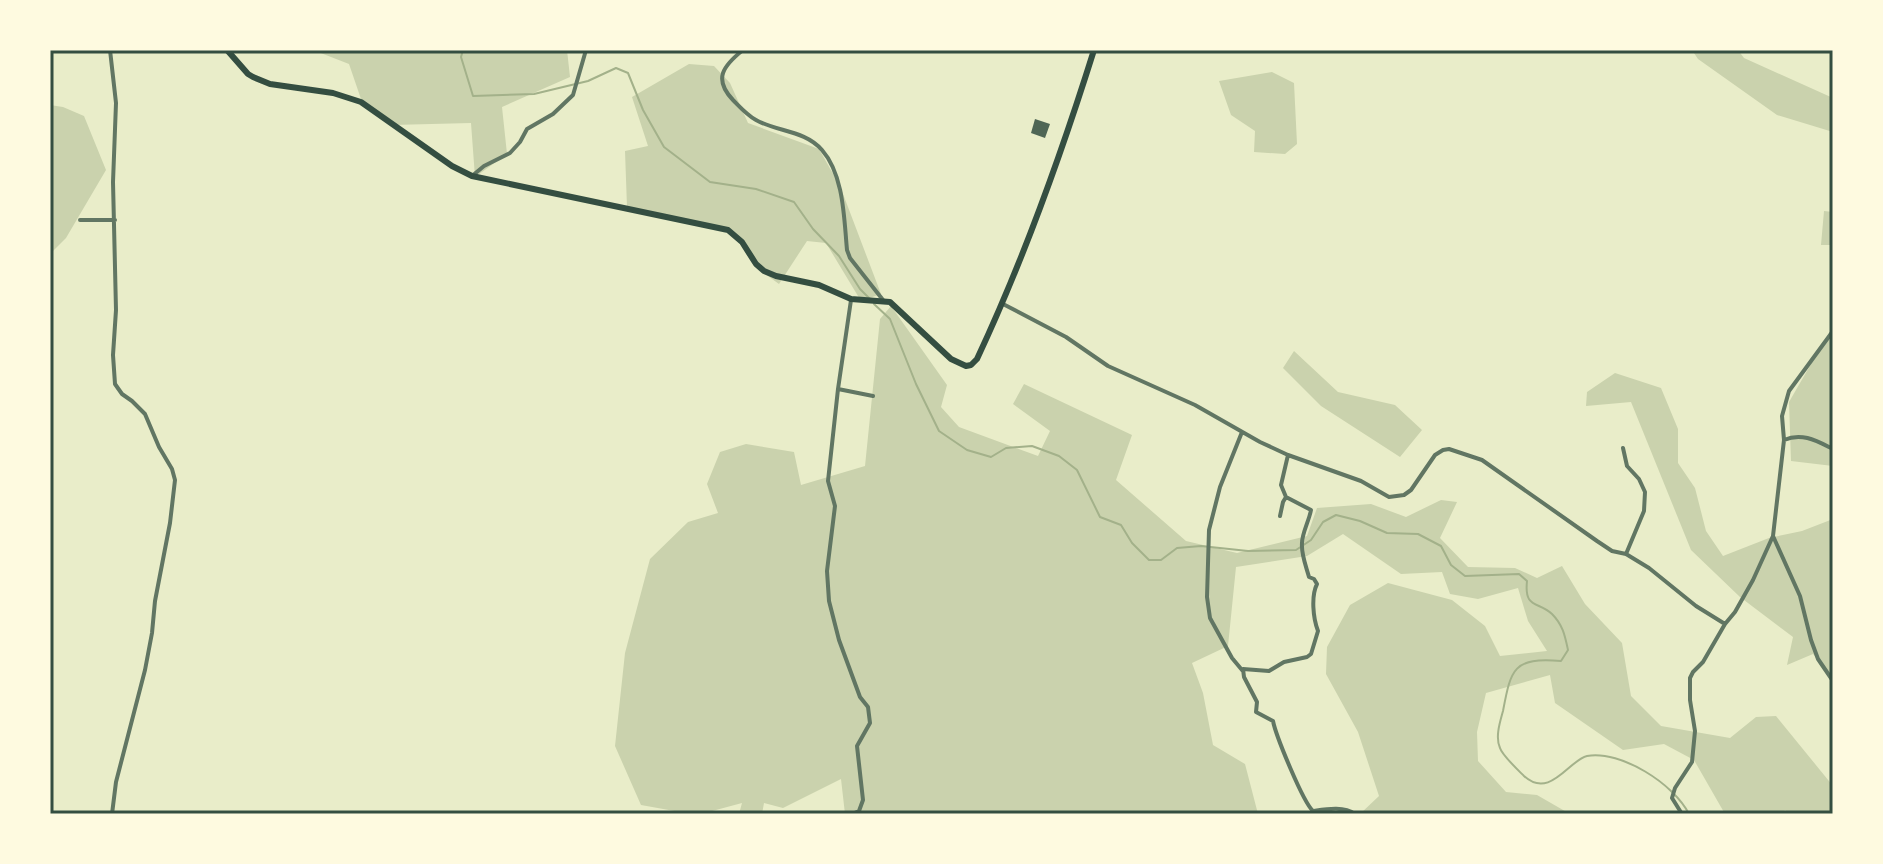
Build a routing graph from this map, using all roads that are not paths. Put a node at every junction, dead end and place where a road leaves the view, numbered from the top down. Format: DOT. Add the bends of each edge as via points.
graph roads {
  1 [pos="110,50"];
  2 [pos="227,50"];
  3 [pos="586,50"];
  4 [pos="743,50"];
  5 [pos="1094,50"];
  6 [pos="472,176"];
  7 [pos="80,220"];
  8 [pos="115,220"];
  9 [pos="851,299"];
  10 [pos="881,300"];
  11 [pos="1003,304"];
  12 [pos="1833,331"];
  13 [pos="838,389"];
  14 [pos="873,396"];
  15 [pos="1242,432"];
  16 [pos="1784,440"];
  17 [pos="1623,448"];
  18 [pos="1833,449"];
  19 [pos="1288,455"];
  20 [pos="1286,497"];
  21 [pos="1280,516"];
  22 [pos="1773,536"];
  23 [pos="1626,554"];
  24 [pos="1725,624"];
  25 [pos="1243,671"];
  26 [pos="1833,681"];
  27 [pos="112,814"];
  28 [pos="852,814"];
  29 [pos="1355,814"];
  30 [pos="1682,814"];
  1 -- 8 [label="street" via="116,103"];
  2 -- 6 [label="main road" via="248,74 262,81 361,102"];
  3 -- 6 [label="street" via="573,95 527,129 510,153"];
  4 -- 10 [label="street" via="725,68 724,91 752,118 804,137 822,150 841,192 850,258"];
  5 -- 11 [label="main road"];
  6 -- 9 [label="main road" via="728,230 764,271"];
  7 -- 8 [label="street"];
  8 -- 27 [label="street" via="115,384 145,414 175,480 152,633"];
  9 -- 10 [label="main road"];
  9 -- 13 [label="street"];
  10 -- 11 [label="main road" via="895,305 951,359 966,366 977,359"];
  11 -- 15 [label="street" via="1108,366"];
  12 -- 16 [label="street" via="1789,391 1782,416"];
  13 -- 14 [label="street"];
  13 -- 28 [label="street" via="828,481 835,506 829,601 870,723 857,746 863,800"];
  15 -- 19 [label="street"];
  15 -- 25 [label="street" via="1209,530 1207,597 1210,618"];
  16 -- 18 [label="street" via="1798,436"];
  16 -- 22 [label="street"];
  17 -- 23 [label="street" via="1627,466 1645,492 1644,511"];
  19 -- 20 [label="street" via="1281,485"];
  19 -- 23 [label="street" via="1394,497 1411,490 1439,452 1461,452 1482,460 1612,551"];
  20 -- 21 [label="street"];
  20 -- 25 [label="street" via="1311,510 1302,549 1309,577 1317,584 1318,631 1311,654 1303,659 1269,671"];
  22 -- 24 [label="street"];
  22 -- 26 [label="street" via="1800,596 1818,659"];
  23 -- 24 [label="street"];
  24 -- 30 [label="street" via="1690,678 1692,762 1672,798"];
  25 -- 29 [label="street" via="1256,712 1273,721 1310,810 1335,808"];
}
